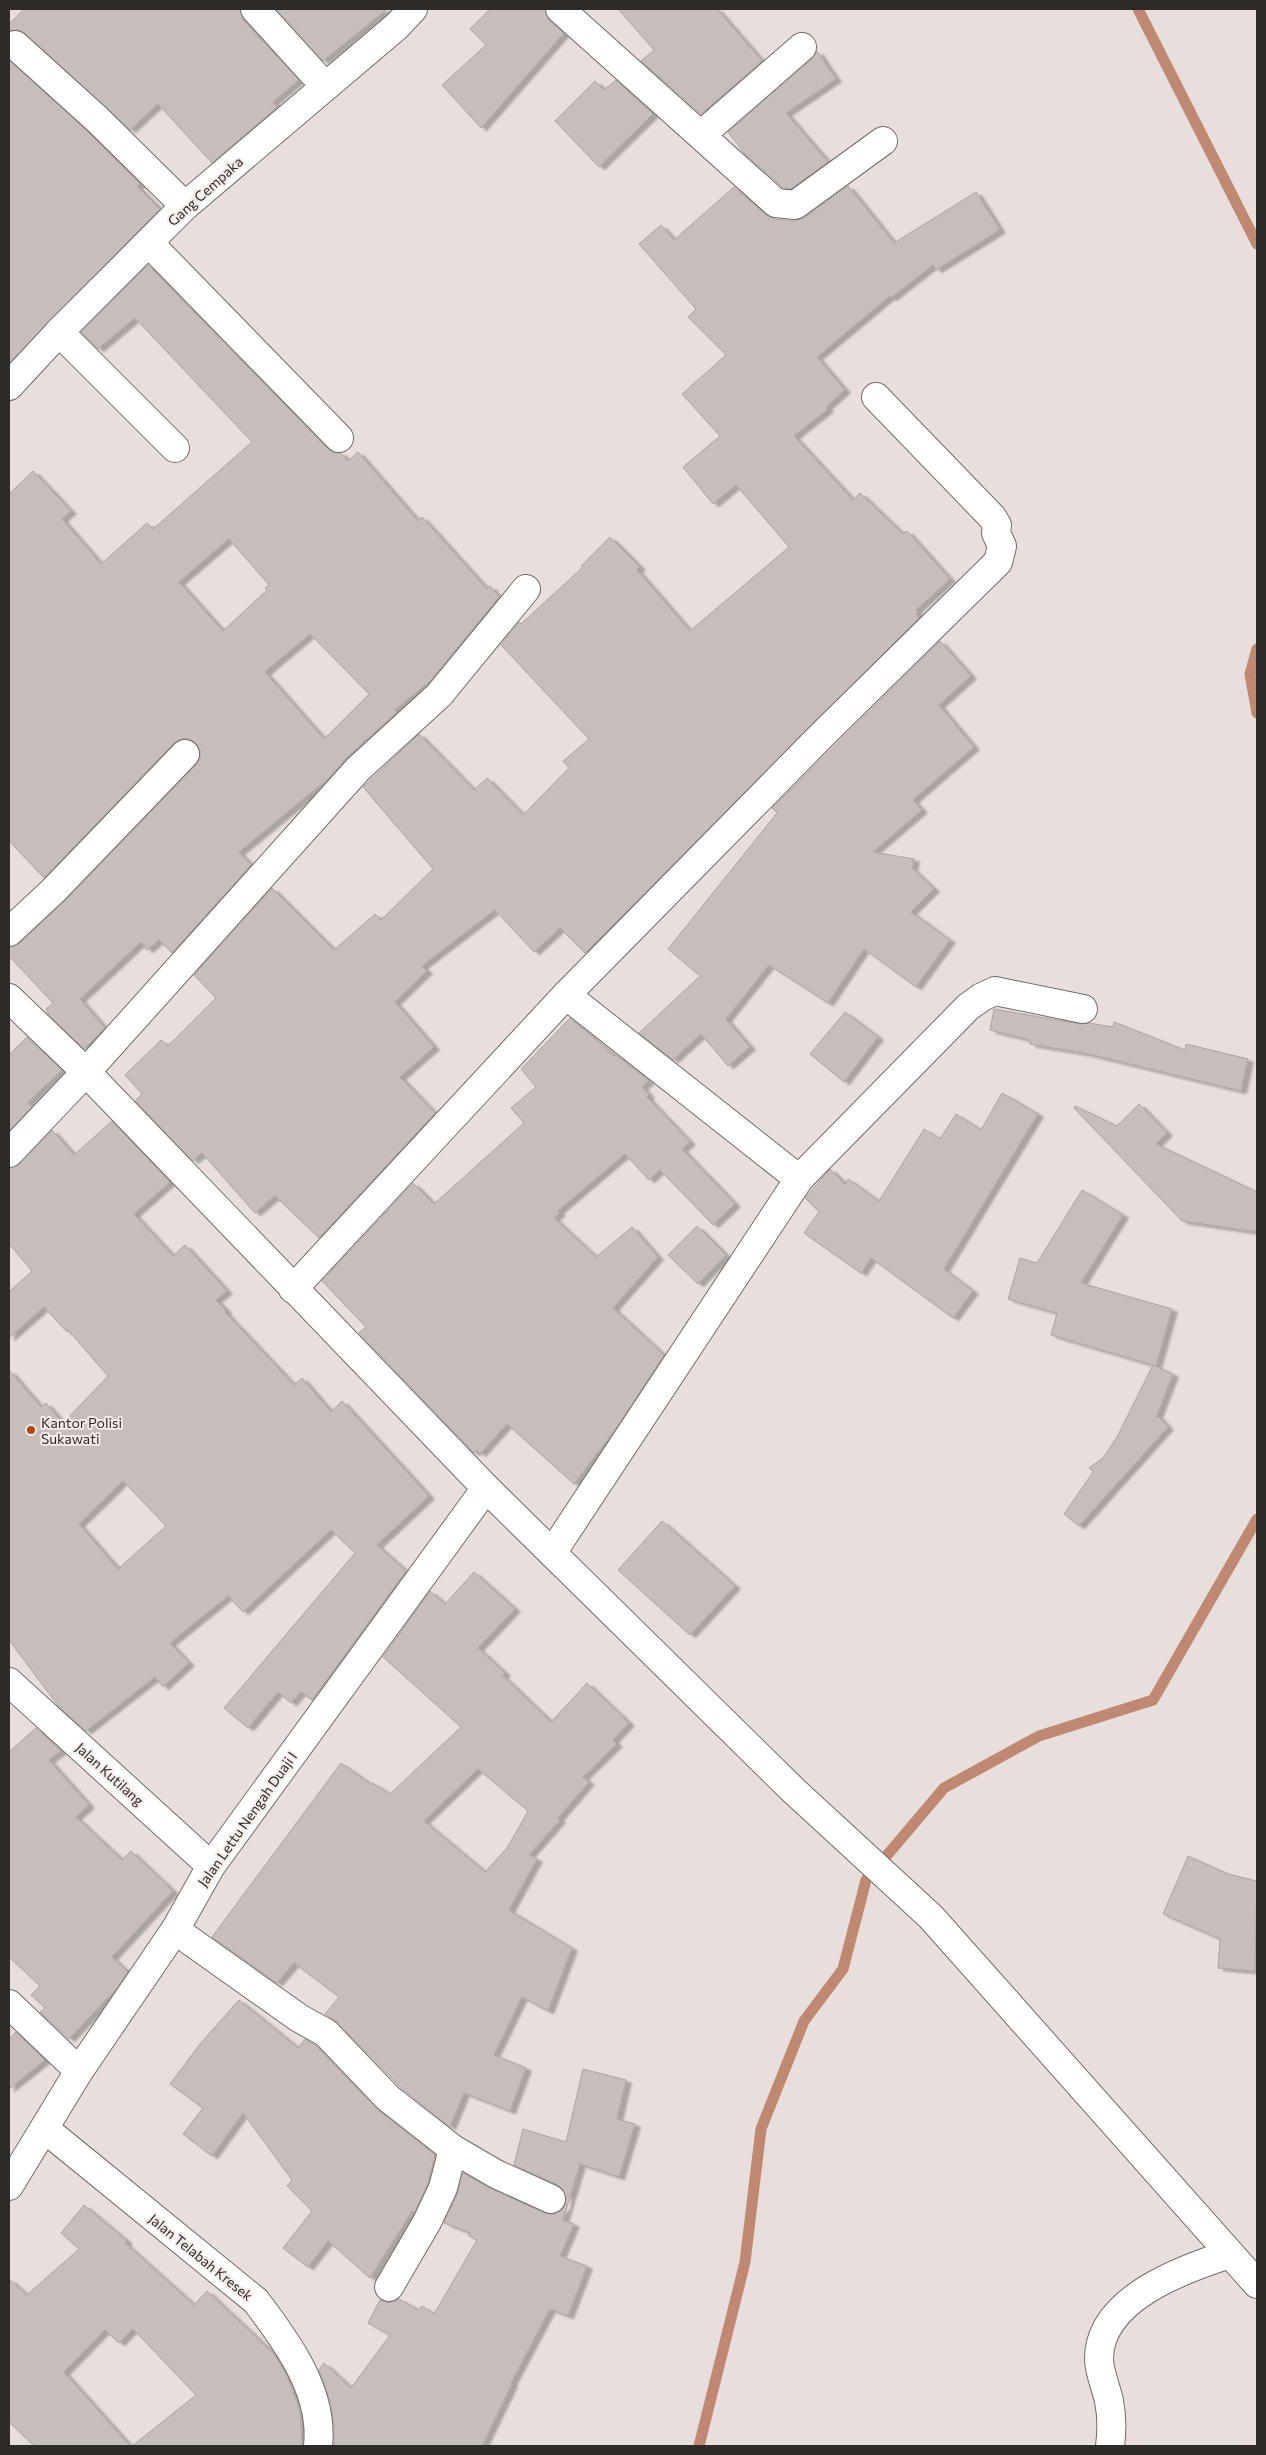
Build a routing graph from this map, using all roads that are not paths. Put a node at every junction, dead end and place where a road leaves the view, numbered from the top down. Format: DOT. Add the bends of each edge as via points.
graph roads {
  1 [pos="254,9"];
  2 [pos="412,9"];
  3 [pos="574,13"];
  4 [pos="16,45"];
  5 [pos="802,47"];
  6 [pos="325,86"];
  7 [pos="701,135"];
  8 [pos="883,140"];
  9 [pos="185,206"];
  10 [pos="149,243"];
  11 [pos="59,332"];
  12 [pos="9,386"];
  13 [pos="876,397"];
  14 [pos="339,438"];
  15 [pos="175,448"];
  16 [pos="526,589"];
  17 [pos="185,754"];
  18 [pos="9,932"];
  19 [pos="566,995"];
  20 [pos="9,998"];
  21 [pos="1083,1009"];
  22 [pos="86,1072"];
  23 [pos="9,1153"];
  24 [pos="798,1179"];
  25 [pos="293,1289"];
  26 [pos="486,1488"];
  27 [pos="552,1552"];
  28 [pos="9,1682"];
  29 [pos="211,1866"];
  30 [pos="175,1930"];
  31 [pos="9,2004"];
  32 [pos="79,2071"];
  33 [pos="45,2129"];
  34 [pos="453,2149"];
  35 [pos="9,2186"];
  36 [pos="552,2199"];
  37 [pos="1248,2270"];
  38 [pos="389,2286"];
  39 [pos="318,2446"];
  40 [pos="1110,2446"];
  1 -- 6 [label="street"];
  2 -- 6 [label="street, Gang Cempaka" via="397,26"];
  3 -- 7 [label="street"];
  4 -- 9 [label="street"];
  5 -- 7 [label="street"];
  6 -- 9 [label="street, Gang Cempaka"];
  7 -- 8 [label="street" via="776,203 783,205 795,205"];
  9 -- 10 [label="street, Gang Cempaka"];
  10 -- 11 [label="street, Gang Cempaka"];
  10 -- 14 [label="street"];
  11 -- 12 [label="street, Gang Cempaka"];
  11 -- 15 [label="street"];
  13 -- 19 [label="street" via="992,517 1002,546 998,562"];
  16 -- 22 [label="street" via="439,695 358,769"];
  17 -- 18 [label="street"];
  19 -- 24 [label="street"];
  19 -- 25 [label="street"];
  20 -- 22 [label="street"];
  21 -- 24 [label="street" via="995,991 982,996 929,1045"];
  22 -- 23 [label="street"];
  22 -- 25 [label="street"];
  24 -- 27 [label="street"];
  25 -- 26 [label="street"];
  26 -- 27 [label="street"];
  26 -- 29 [label="street, Jalan Lettu Nengah Duaji I"];
  27 -- 37 [label="street" via="793,1790 931,1917"];
  28 -- 29 [label="street, Jalan Kutilang"];
  29 -- 30 [label="street, Jalan Lettu Nengah Duaji I"];
  30 -- 32 [label="street, Jalan Lettu Nengah Duaji I"];
  30 -- 34 [label="street" via="326,2034 388,2098"];
  31 -- 32 [label="street"];
  32 -- 33 [label="street, Jalan Lettu Nengah Duaji I"];
  33 -- 35 [label="street, Jalan Lettu Nengah Duaji I"];
  33 -- 39 [label="street, Jalan Telabah Kresek" via="256,2301 282,2336 303,2373 316,2408 320,2435"];
  34 -- 36 [label="street" via="496,2174"];
  34 -- 38 [label="street" via="443,2188"];
  37 -- 40 [label="street" via="1188,2268 1151,2286 1122,2309 1104,2334 1099,2359 1113,2428"];
}
